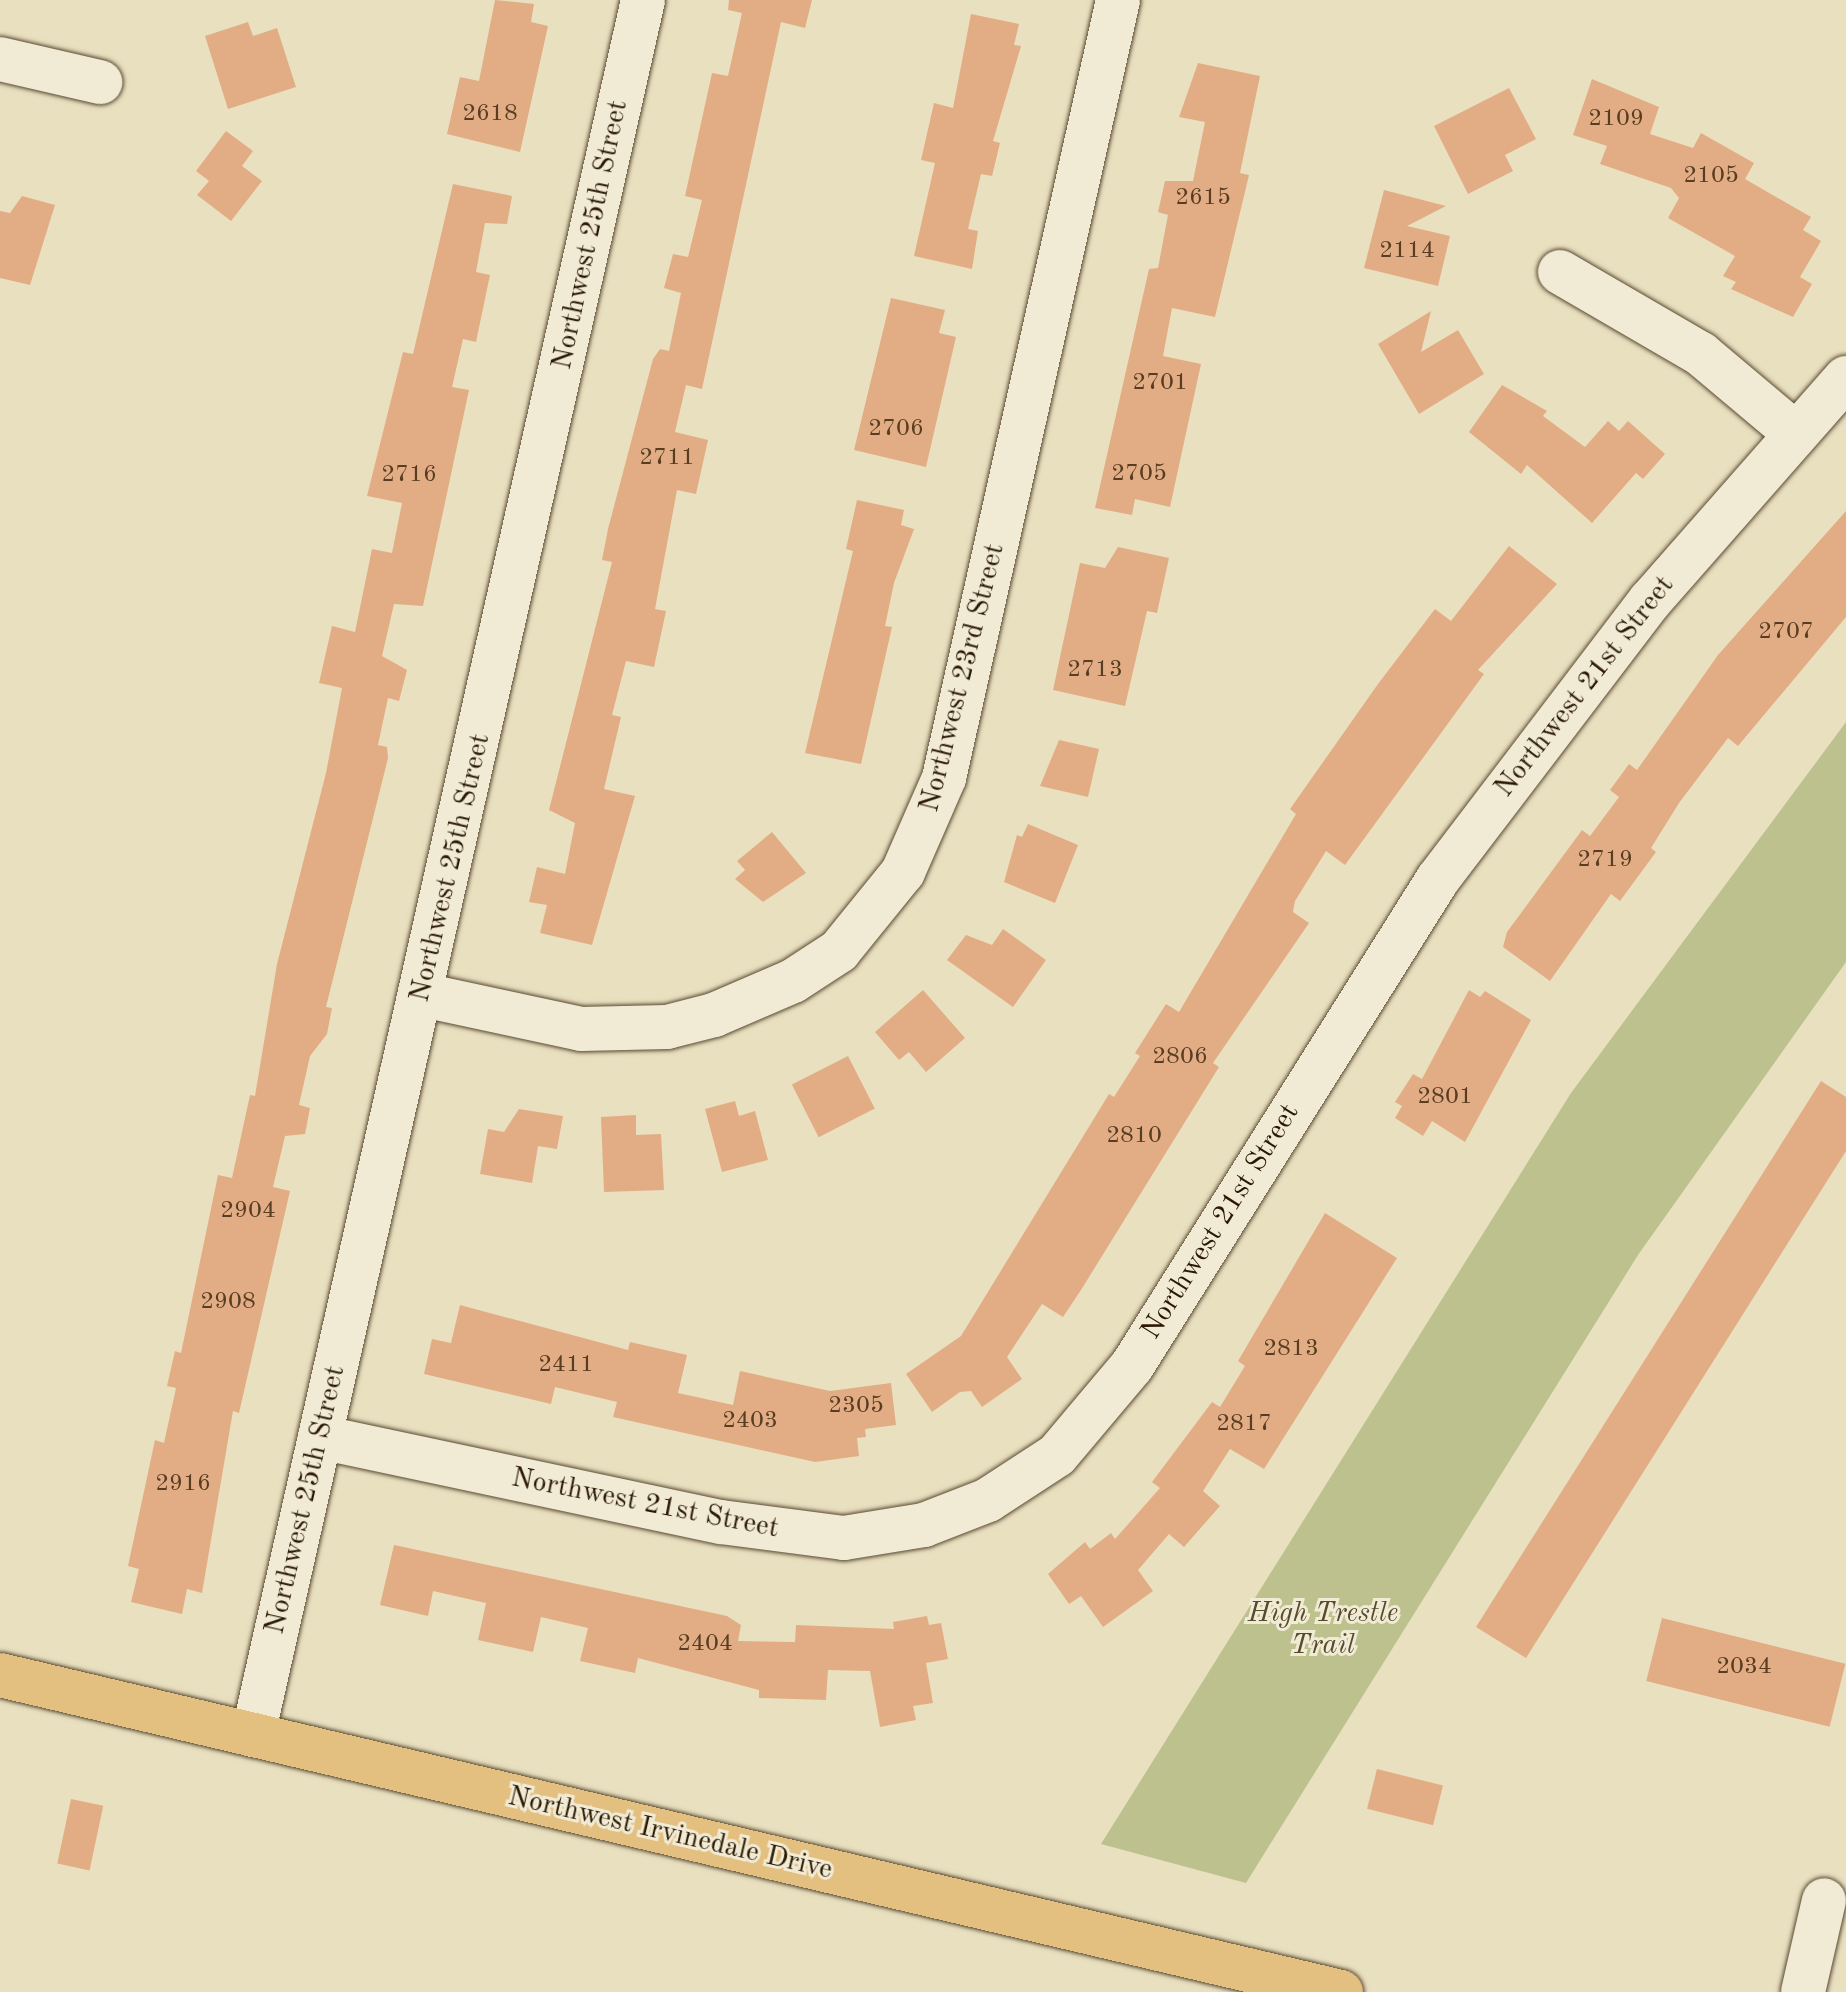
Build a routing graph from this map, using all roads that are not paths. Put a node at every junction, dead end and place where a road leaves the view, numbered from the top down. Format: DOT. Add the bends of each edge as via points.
graph roads {
  1 [pos="643,0"];
  2 [pos="1118,0"];
  3 [pos="0,59"];
  4 [pos="100,82"];
  5 [pos="1560,272"];
  6 [pos="1846,378"];
  7 [pos="1796,434"];
  8 [pos="423,995"];
  9 [pos="320,1437"];
  10 [pos="0,1675"];
  11 [pos="253,1735"];
  12 [pos="1824,1900"];
  13 [pos="1341,1992"];
  14 [pos="1803,1992"];
  1 -- 8 [label="street, Northwest 25th Street"];
  2 -- 8 [label="street, Northwest 23rd Street" via="944,778 903,872 839,951 793,981 679,1024 581,1029"];
  3 -- 4 [label="street"];
  5 -- 7 [label="street" via="1701,354"];
  6 -- 7 [label="street, Northwest 21st Street"];
  7 -- 9 [label="street, Northwest 21st Street" via="1650,601 1438,879 1132,1366 1057,1455 988,1500 924,1525 844,1538 721,1522"];
  8 -- 9 [label="street, Northwest 25th Street"];
  9 -- 11 [label="street, Northwest 25th Street"];
  10 -- 11 [label="main road, Northwest Irvinedale Drive"];
  11 -- 13 [label="main road, Northwest Irvinedale Drive"];
  12 -- 14 [label="street"];
}
